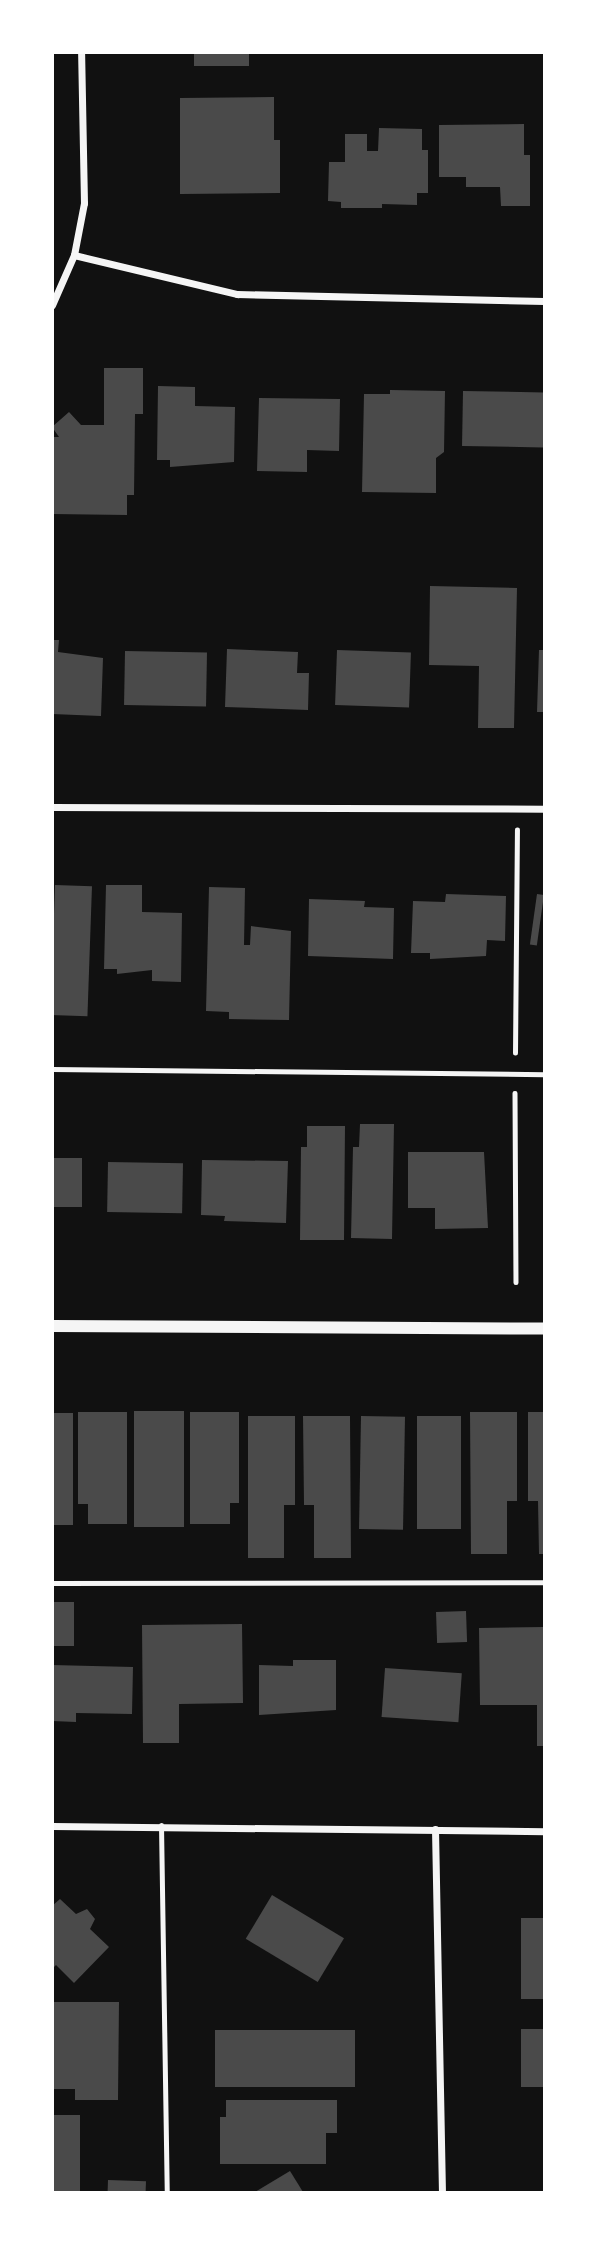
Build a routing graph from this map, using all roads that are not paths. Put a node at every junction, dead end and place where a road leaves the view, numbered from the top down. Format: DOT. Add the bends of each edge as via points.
graph roads {
  1 [pos="81,52"];
  2 [pos="74,255"];
  3 [pos="544,300"];
  4 [pos="52,304"];
  5 [pos="52,807"];
  6 [pos="544,809"];
  7 [pos="52,1069"];
  8 [pos="544,1073"];
  9 [pos="52,1326"];
  10 [pos="544,1329"];
  11 [pos="544,1582"];
  12 [pos="52,1583"];
  13 [pos="161,1825"];
  14 [pos="52,1826"];
  15 [pos="435,1829"];
  16 [pos="544,1831"];
  17 [pos="167,2193"];
  18 [pos="442,2193"];
  1 -- 2 [label="street" via="84,203"];
  2 -- 3 [label="street" via="237,294"];
  2 -- 4 [label="street"];
  5 -- 6 [label="street"];
  7 -- 8 [label="lane"];
  9 -- 10 [label="street"];
  11 -- 12 [label="lane"];
  13 -- 14 [label="street"];
  13 -- 15 [label="street"];
  13 -- 17 [label="lane"];
  15 -- 16 [label="street"];
  15 -- 18 [label="street"];
}
